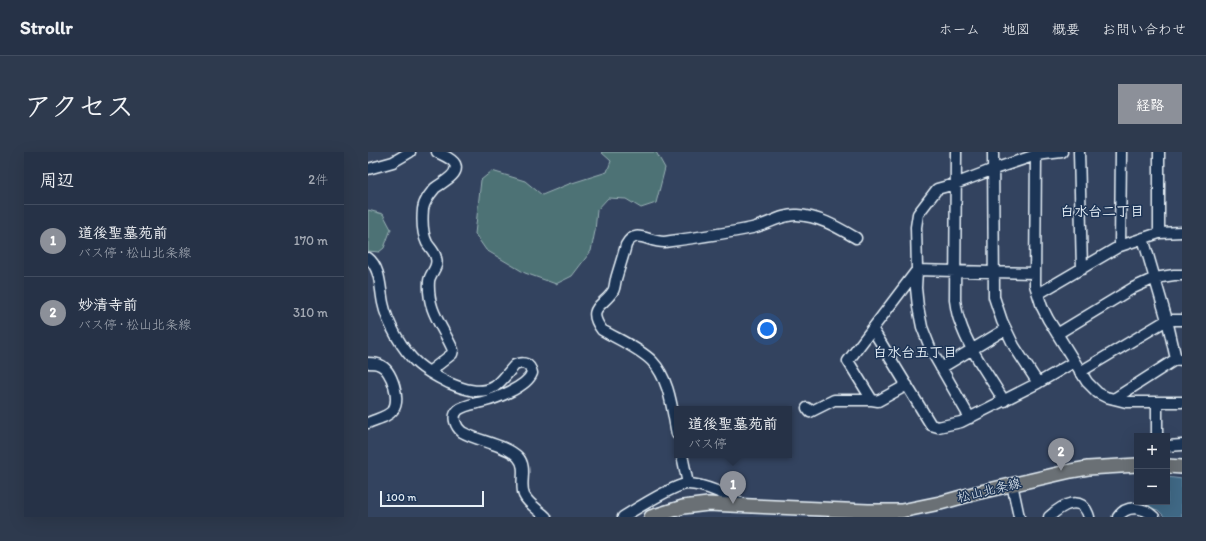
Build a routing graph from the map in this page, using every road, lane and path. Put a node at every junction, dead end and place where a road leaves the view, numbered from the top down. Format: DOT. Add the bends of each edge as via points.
graph roads {
  1 [pos="410,152"];
  2 [pos="437,152"];
  3 [pos="956,152"];
  4 [pos="994,152"];
  5 [pos="1062,152"];
  6 [pos="1079,152"];
  7 [pos="1121,152"];
  8 [pos="1159,152"];
  9 [pos="1036,154"];
  10 [pos="994,168"];
  11 [pos="368,169"];
  12 [pos="955,184"];
  13 [pos="1182,232"];
  14 [pos="1159,233"];
  15 [pos="856,238"];
  16 [pos="1143,238"];
  17 [pos="1120,246"];
  18 [pos="368,258"];
  19 [pos="1082,269"];
  20 [pos="917,270"];
  21 [pos="954,271"];
  22 [pos="993,273"];
  23 [pos="1035,273"];
  24 [pos="1182,275"];
  25 [pos="1155,278"];
  26 [pos="1038,294"];
  27 [pos="1167,320"];
  28 [pos="1182,320"];
  29 [pos="1006,329"];
  30 [pos="873,330"];
  31 [pos="1057,334"];
  32 [pos="973,349"];
  33 [pos="1179,360"];
  34 [pos="368,362"];
  35 [pos="1074,362"];
  36 [pos="941,368"];
  37 [pos="429,372"];
  38 [pos="1080,372"];
  39 [pos="1038,383"];
  40 [pos="907,386"];
  41 [pos="872,400"];
  42 [pos="1114,400"];
  43 [pos="1004,401"];
  44 [pos="1157,402"];
  45 [pos="1182,402"];
  46 [pos="808,408"];
  47 [pos="970,418"];
  48 [pos="674,420"];
  49 [pos="368,423"];
  50 [pos="1157,433"];
  51 [pos="1182,445"];
  52 [pos="1170,446"];
  53 [pos="683,458"];
  54 [pos="1134,465"];
  55 [pos="1170,466"];
  56 [pos="1182,467"];
  57 [pos="688,484"];
  58 [pos="1012,484"];
  59 [pos="744,505"];
  60 [pos="546,517"];
  61 [pos="623,517"];
  62 [pos="651,517"];
  63 [pos="1019,517"];
  64 [pos="1049,517"];
  65 [pos="1089,517"];
  66 [pos="1118,517"];
  67 [pos="1154,517"];
  1 -- 11 [label="street" via="392,162"];
  2 -- 37 [label="street" via="452,161 456,168 450,178 436,188 426,201 423,207 423,228 426,241 437,263 430,281 433,312 453,350 452,354"];
  3 -- 12 [label="street"];
  4 -- 10 [label="street"];
  5 -- 9 [label="street"];
  6 -- 19 [label="street"];
  7 -- 17 [label="street"];
  8 -- 14 [label="street"];
  9 -- 10 [label="street"];
  9 -- 23 [label="street"];
  10 -- 12 [label="street"];
  10 -- 22 [label="street"];
  12 -- 20 [label="street" via="937,189 918,214"];
  12 -- 21 [label="street"];
  13 -- 14 [label="street"];
  14 -- 16 [label="street"];
  15 -- 48 [label="street" via="824,220 790,215 754,228 664,242 638,236 628,241 613,291 600,303 595,317 602,330 644,355 659,370 667,389"];
  16 -- 17 [label="street"];
  16 -- 25 [label="street"];
  17 -- 19 [label="street"];
  18 -- 37 [label="street" via="374,265 383,304 392,327 408,353"];
  19 -- 26 [label="street"];
  20 -- 21 [label="street"];
  20 -- 30 [label="street"];
  20 -- 36 [label="street" via="916,288 922,327"];
  21 -- 22 [label="street"];
  21 -- 32 [label="street" via="954,300"];
  22 -- 23 [label="street"];
  22 -- 29 [label="street" via="994,297"];
  23 -- 26 [label="street"];
  24 -- 25 [label="street"];
  25 -- 27 [label="street"];
  25 -- 31 [label="street" via="1133,288"];
  26 -- 31 [label="street"];
  27 -- 28 [label="street"];
  27 -- 33 [label="street"];
  27 -- 38 [label="street"];
  29 -- 32 [label="street"];
  29 -- 39 [label="street"];
  30 -- 40 [label="street"];
  30 -- 41 [label="street" via="848,361"];
  31 -- 35 [label="street"];
  32 -- 36 [label="street"];
  32 -- 43 [label="street"];
  33 -- 42 [label="street"];
  34 -- 49 [label="street" via="381,365 390,374 397,403 389,414"];
  35 -- 38 [label="street"];
  35 -- 39 [label="street"];
  36 -- 47 [label="street"];
  37 -- 60 [label="street" via="458,387 480,391 493,387 515,365 528,365 532,373 527,381 499,396 464,406 454,417 462,432 517,456 522,465 525,497"];
  38 -- 42 [label="street" via="1098,393"];
  39 -- 43 [label="street"];
  40 -- 41 [label="street" via="878,401"];
  40 -- 47 [label="street" via="931,426 938,427"];
  41 -- 46 [label="street" via="834,400 810,412"];
  42 -- 44 [label="street"];
  43 -- 47 [label="street"];
  44 -- 45 [label="street"];
  44 -- 50 [label="street"];
  51 -- 52 [label="street"];
  53 -- 57 [label="street"];
  54 -- 58 [label="main road, 松山北条線" via="1088,468"];
  55 -- 56 [label="main road"];
  57 -- 59 [label="street" via="732,497"];
  57 -- 61 [label="street" via="674,488"];
  58 -- 59 [label="main road, 松山北条線" via="901,511 868,512"];
  58 -- 63 [label="street"];
  59 -- 62 [label="main road, 松山北条線" via="694,505"];
  64 -- 65 [label="street" via="1071,503 1078,502 1084,506"];
  66 -- 67 [label="street" via="1134,508 1146,510"];
}
